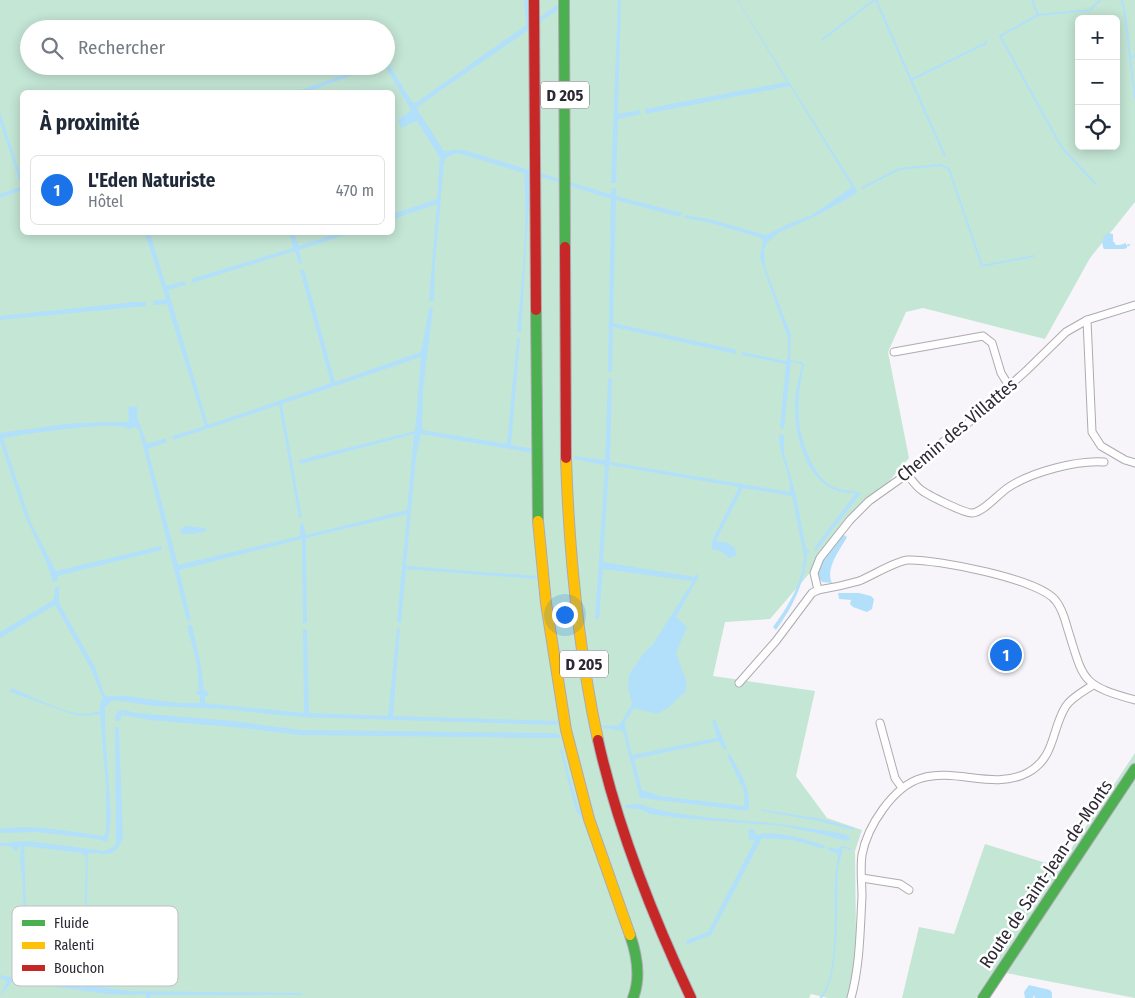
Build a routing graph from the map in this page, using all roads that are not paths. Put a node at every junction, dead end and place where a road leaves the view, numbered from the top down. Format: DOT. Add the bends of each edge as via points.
graph roads {
  1 [pos="534,0"];
  2 [pos="564,0"];
  3 [pos="1135,305"];
  4 [pos="1087,320"];
  5 [pos="894,352"];
  6 [pos="1009,386"];
  7 [pos="1104,462"];
  8 [pos="1135,463"];
  9 [pos="907,474"];
  10 [pos="818,590"];
  11 [pos="739,682"];
  12 [pos="1093,685"];
  13 [pos="1135,700"];
  14 [pos="880,723"];
  15 [pos="1135,769"];
  16 [pos="902,788"];
  17 [pos="862,878"];
  18 [pos="909,890"];
  19 [pos="633,998"];
  20 [pos="691,998"];
  21 [pos="851,998"];
  22 [pos="983,998"];
  1 -- 19 [label="main road" via="538,520 549,627 566,730 589,819 632,942 637,990"];
  2 -- 20 [label="main road, D 205" via="568,503 574,597 601,749 628,846 664,940"];
  3 -- 4 [label="street, Chemin des Villattes"];
  4 -- 6 [label="street, Chemin des Villattes" via="1066,332"];
  4 -- 8 [label="street" via="1092,432 1101,446"];
  5 -- 6 [label="street" via="983,336 992,343 1001,373"];
  6 -- 9 [label="street, Chemin des Villattes"];
  7 -- 9 [label="street" via="1052,468 1010,486 973,513 962,511 921,490"];
  9 -- 10 [label="street, Chemin des Villattes" via="864,506 820,558 814,573"];
  10 -- 11 [label="street" via="812,593 776,641"];
  10 -- 12 [label="street" via="859,580 905,560 950,565 1028,584 1056,600 1080,667"];
  12 -- 13 [label="street"];
  12 -- 16 [label="street" via="1067,705 1045,757 1027,773 1007,779 932,775"];
  14 -- 16 [label="street" via="895,778"];
  15 -- 22 [label="main road, Route de Saint-Jean-de-Monts"];
  16 -- 17 [label="street" via="871,827 862,856"];
  17 -- 18 [label="street" via="900,884"];
  17 -- 21 [label="street" via="858,961"];
}
